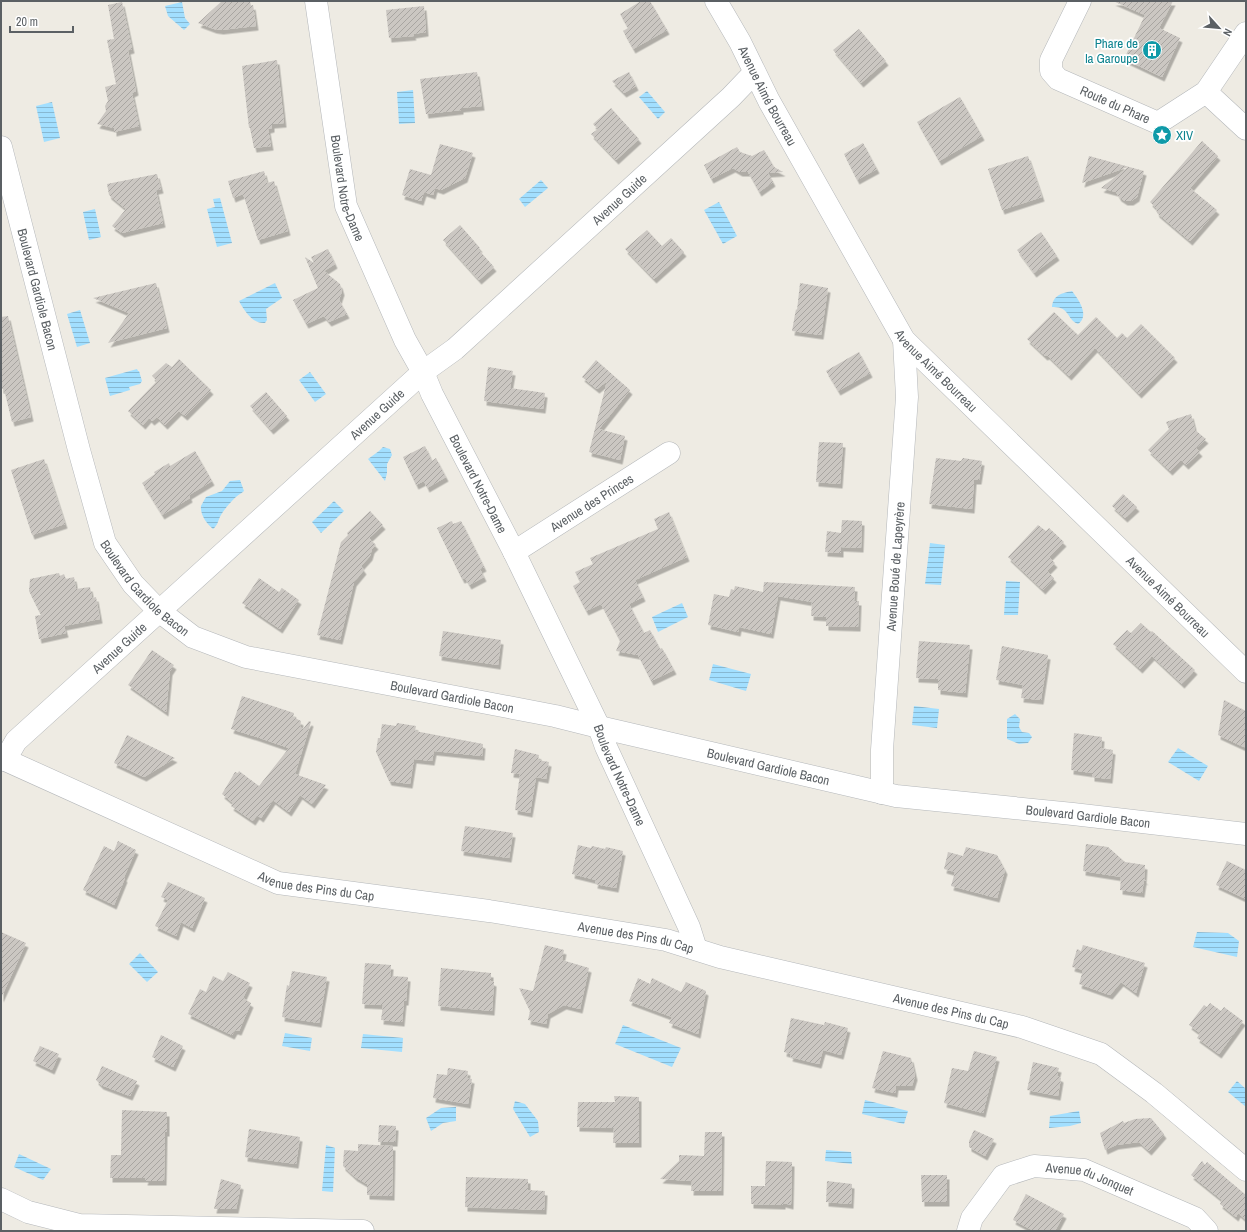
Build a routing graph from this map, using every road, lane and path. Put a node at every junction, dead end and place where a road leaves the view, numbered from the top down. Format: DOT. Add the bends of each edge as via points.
graph roads {
  1 [pos="316,1"];
  2 [pos="716,1"];
  3 [pos="1080,1"];
  4 [pos="1246,33"];
  5 [pos="754,73"];
  6 [pos="1206,92"];
  7 [pos="1246,129"];
  8 [pos="1,147"];
  9 [pos="904,340"];
  10 [pos="423,372"];
  11 [pos="669,453"];
  12 [pos="514,552"];
  13 [pos="159,612"];
  14 [pos="1246,672"];
  15 [pos="599,727"];
  16 [pos="3,759"];
  17 [pos="882,792"];
  18 [pos="1246,834"];
  19 [pos="696,949"];
  20 [pos="1246,1170"];
  21 [pos="1,1198"];
  22 [pos="363,1231"];
  23 [pos="968,1231"];
  24 [pos="1207,1231"];
  1 -- 10 [label="street, Boulevard Notre-Dame" via="346,206 405,340"];
  2 -- 5 [label="street, Avenue Aimé Bourreau" via="740,42"];
  3 -- 6 [label="street, Route du Phare" via="1051,60 1051,71 1058,79 1158,123"];
  4 -- 6 [label="street, Route du Phare"];
  5 -- 9 [label="street, Avenue Aimé Bourreau"];
  5 -- 10 [label="street, Avenue Guide" via="461,343"];
  6 -- 7 [label="street"];
  8 -- 13 [label="street, Boulevard Gardiole Bacon" via="105,543 133,584"];
  9 -- 14 [label="street, Avenue Aimé Bourreau"];
  9 -- 17 [label="street, Avenue Boué de Lapeyrère" via="907,397 882,750"];
  10 -- 12 [label="street, Boulevard Notre-Dame"];
  10 -- 13 [label="street, Avenue Guide"];
  11 -- 12 [label="street, Avenue des Princes"];
  12 -- 15 [label="street, Boulevard Notre-Dame"];
  13 -- 15 [label="street, Boulevard Gardiole Bacon" via="193,637 246,657 556,716"];
  13 -- 16 [label="street, Avenue Guide" via="16,740"];
  15 -- 17 [label="street, Boulevard Gardiole Bacon"];
  15 -- 19 [label="street, Boulevard Notre-Dame" via="689,927"];
  16 -- 19 [label="street, Avenue des Pins du Cap" via="278,883 489,910 666,940"];
  17 -- 18 [label="street, Boulevard Gardiole Bacon" via="896,796"];
  19 -- 20 [label="street, Avenue des Pins du Cap" via="720,957 1022,1027 1101,1054 1154,1093"];
  21 -- 22 [label="street" via="28,1212 79,1225"];
  23 -- 24 [label="street, Avenue du Jonquet" via="972,1218 1003,1176 1034,1166 1084,1170 1195,1218"];
}
